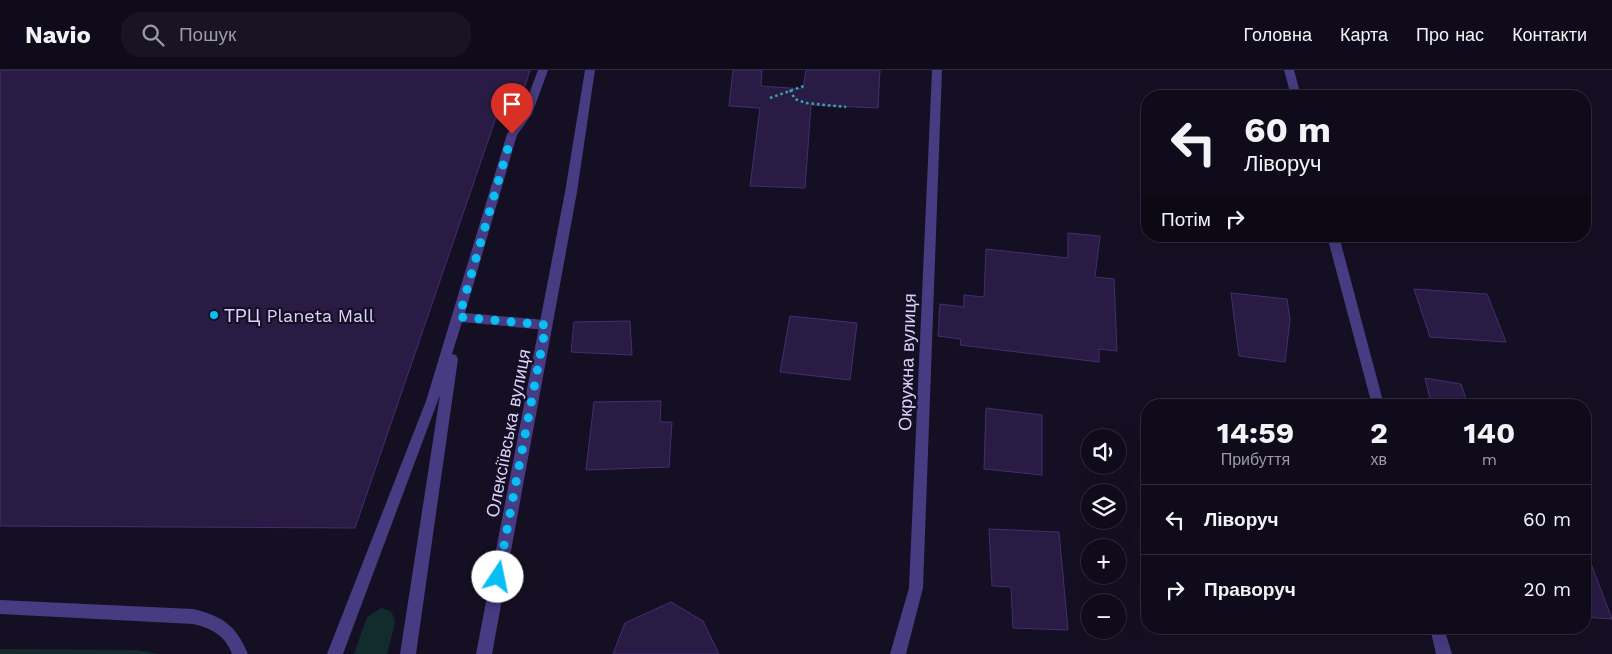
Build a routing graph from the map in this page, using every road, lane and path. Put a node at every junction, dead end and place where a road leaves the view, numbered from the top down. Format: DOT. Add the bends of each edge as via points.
graph roads {
  1 [pos="543,70"];
  2 [pos="590,70"];
  3 [pos="937,70"];
  4 [pos="1289,70"];
  5 [pos="804,86"];
  6 [pos="790,90"];
  7 [pos="1294,90"];
  8 [pos="770,98"];
  9 [pos="846,107"];
  10 [pos="1335,242"];
  11 [pos="459,317"];
  12 [pos="546,325"];
  13 [pos="1376,399"];
  14 [pos="0,607"];
  15 [pos="1439,634"];
  16 [pos="240,654"];
  17 [pos="335,654"];
  18 [pos="408,654"];
  19 [pos="484,654"];
  20 [pos="898,654"];
  21 [pos="1444,654"];
  1 -- 11 [label="street" via="527,114 512,134"];
  2 -- 12 [label="street, Олексіївська вулиця"];
  3 -- 20 [label="street, Окружна вулиця" via="916,588"];
  4 -- 7 [label="street"];
  5 -- 6 [label="path"];
  6 -- 8 [label="path"];
  6 -- 9 [label="path" via="795,100"];
  10 -- 13 [label="street"];
  11 -- 12 [label="street"];
  11 -- 17 [label="street" via="432,401"];
  11 -- 18 [label="street"];
  12 -- 19 [label="street, Олексіївська вулиця"];
  14 -- 16 [label="street" via="202,618 218,624 229,633"];
  15 -- 21 [label="street"];
}
